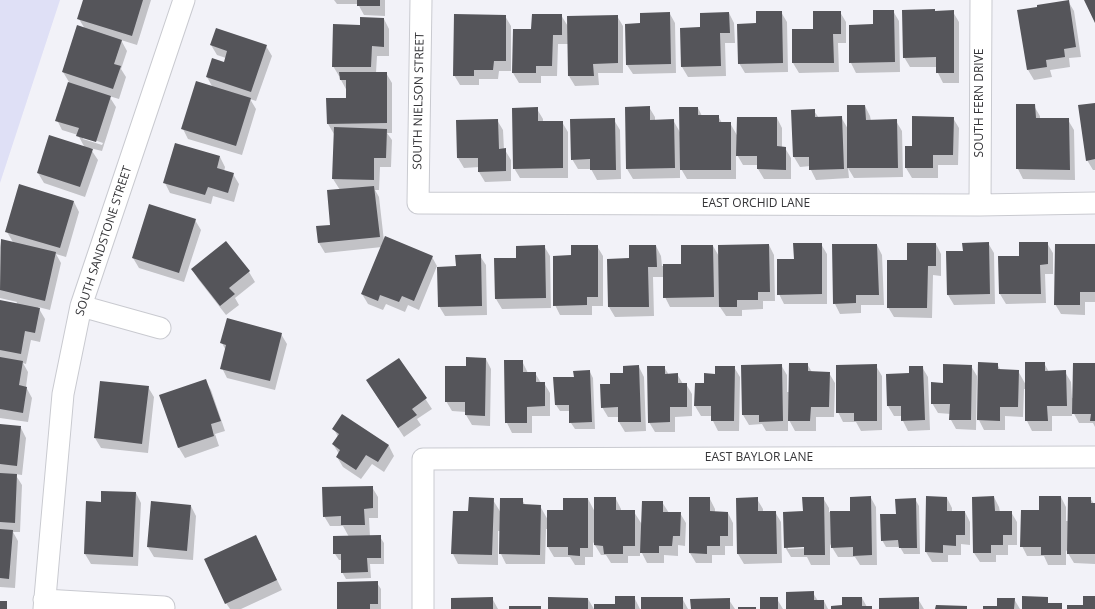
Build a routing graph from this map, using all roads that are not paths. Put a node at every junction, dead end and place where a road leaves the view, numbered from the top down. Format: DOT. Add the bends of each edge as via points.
graph roads {
  1 [pos="184,0"];
  2 [pos="421,0"];
  3 [pos="981,0"];
  4 [pos="418,203"];
  5 [pos="1095,203"];
  6 [pos="980,205"];
  7 [pos="82,306"];
  8 [pos="160,328"];
  9 [pos="1095,457"];
  10 [pos="44,604"];
  11 [pos="164,607"];
  12 [pos="422,609"];
  1 -- 7 [label="street, SOUTH SANDSTONE STREET"];
  2 -- 4 [label="street, SOUTH NIELSON STREET"];
  3 -- 6 [label="street, SOUTH FERN DRIVE"];
  4 -- 6 [label="street, EAST ORCHID LANE"];
  5 -- 6 [label="street, EAST ORCHID LANE"];
  7 -- 8 [label="street"];
  7 -- 10 [label="street, SOUTH SANDSTONE STREET" via="63,394"];
  9 -- 12 [label="street, EAST BAYLOR LANE" via="423,459"];
  10 -- 11 [label="street"];
}
